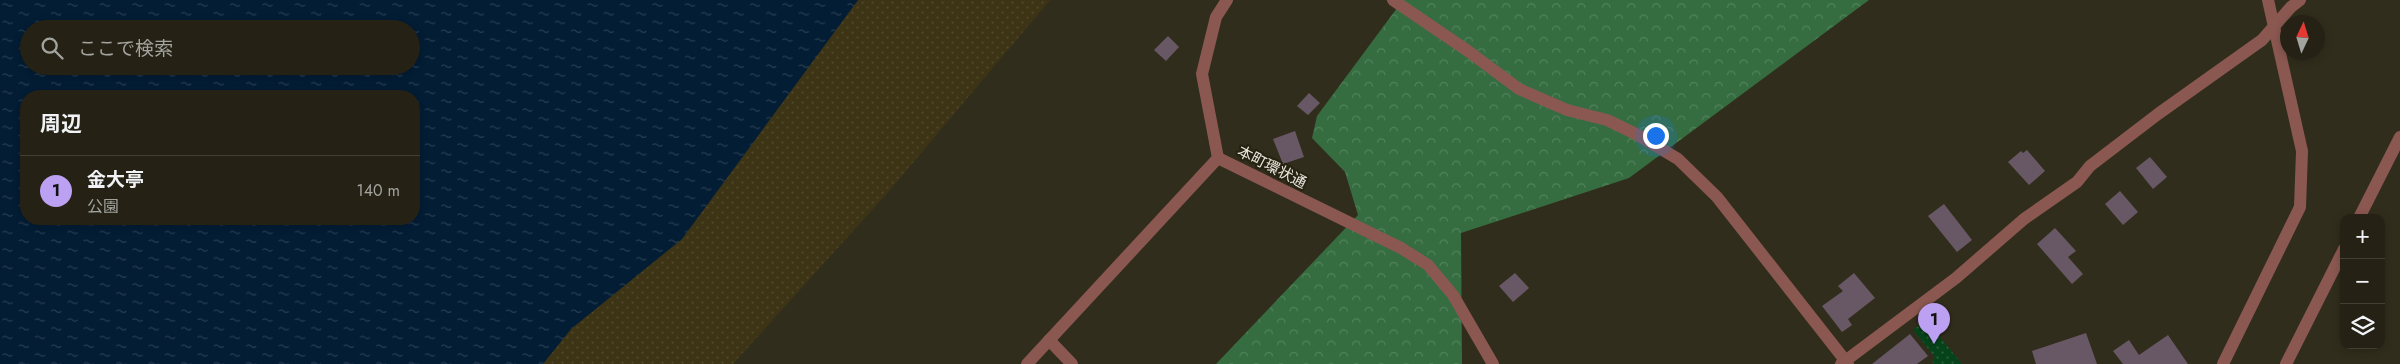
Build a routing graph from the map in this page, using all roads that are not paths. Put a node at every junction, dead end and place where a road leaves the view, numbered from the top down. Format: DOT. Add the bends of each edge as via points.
graph roads {
  1 [pos="1227,0"];
  2 [pos="1393,0"];
  3 [pos="2268,0"];
  4 [pos="2300,0"];
  5 [pos="2275,26"];
  6 [pos="2400,137"];
  7 [pos="1218,158"];
  8 [pos="2361,214"];
  9 [pos="2340,257"];
  10 [pos="1049,340"];
  11 [pos="1845,363"];
  12 [pos="1027,364"];
  13 [pos="1072,364"];
  14 [pos="1493,364"];
  15 [pos="2223,364"];
  16 [pos="2286,364"];
  1 -- 7 [label="street" via="1216,18 1202,74"];
  2 -- 11 [label="street" via="1519,89 1567,110 1607,120 1678,159 1717,197"];
  3 -- 5 [label="street"];
  4 -- 5 [label="street"];
  5 -- 11 [label="street" via="2262,40 2090,166 2077,182 2024,219 1956,278"];
  5 -- 15 [label="street" via="2302,151 2300,207"];
  6 -- 8 [label="street"];
  7 -- 10 [label="street, 本町環状通"];
  7 -- 14 [label="street, 本町環状通" via="1401,248 1428,265 1453,295"];
  9 -- 16 [label="street"];
  10 -- 12 [label="street, 本町環状通"];
  10 -- 13 [label="street"];
}
